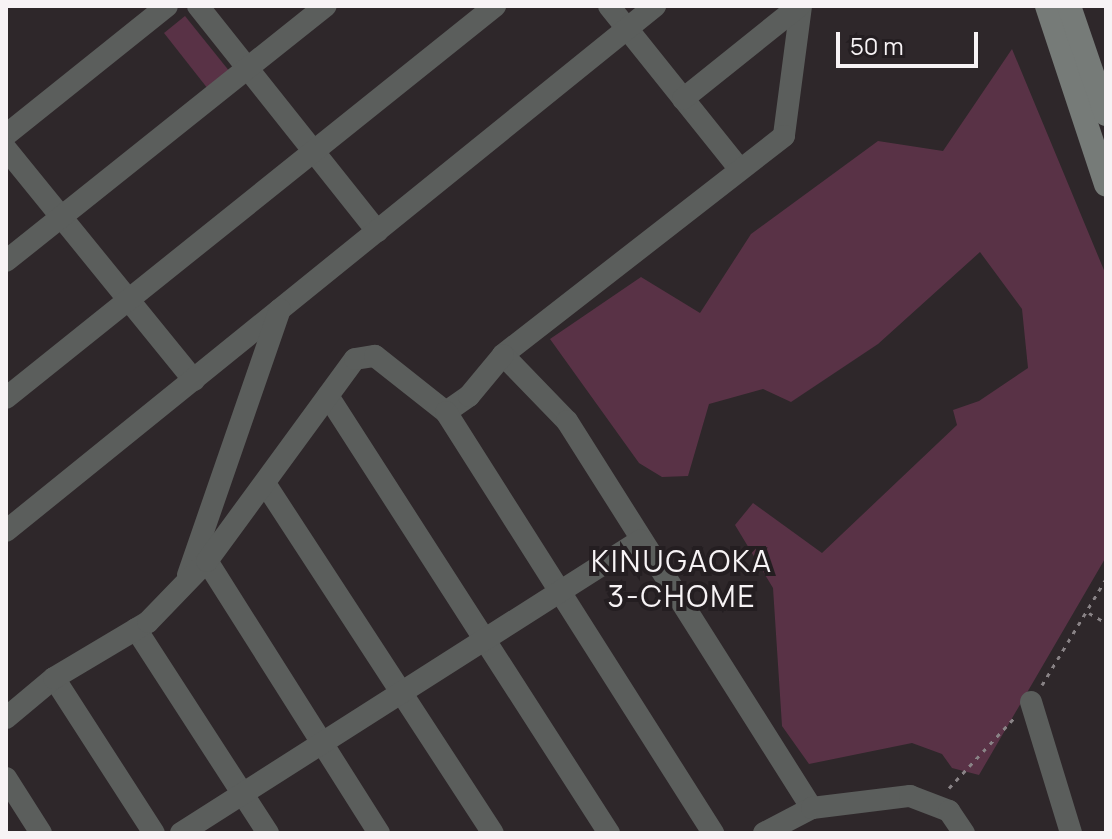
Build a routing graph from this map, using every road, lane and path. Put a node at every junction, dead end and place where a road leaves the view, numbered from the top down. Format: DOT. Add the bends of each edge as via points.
graph roads {
  1 [pos="167,6"];
  2 [pos="198,6"];
  3 [pos="326,6"];
  4 [pos="495,6"];
  5 [pos="609,6"];
  6 [pos="655,6"];
  7 [pos="798,6"];
  8 [pos="1047,6"];
  9 [pos="1069,6"];
  10 [pos="627,29"];
  11 [pos="248,68"];
  12 [pos="683,99"];
  13 [pos="1106,114"];
  14 [pos="6,135"];
  15 [pos="6,149"];
  16 [pos="314,151"];
  17 [pos="739,168"];
  18 [pos="1106,184"];
  19 [pos="61,217"];
  20 [pos="377,231"];
  21 [pos="6,261"];
  22 [pos="129,300"];
  23 [pos="281,309"];
  24 [pos="503,355"];
  25 [pos="194,380"];
  26 [pos="328,396"];
  27 [pos="6,398"];
  28 [pos="446,412"];
  29 [pos="266,485"];
  30 [pos="6,531"];
  31 [pos="641,540"];
  32 [pos="207,561"];
  33 [pos="184,584"];
  34 [pos="561,592"];
  35 [pos="1087,612"];
  36 [pos="1106,623"];
  37 [pos="136,629"];
  38 [pos="485,640"];
  39 [pos="54,678"];
  40 [pos="402,693"];
  41 [pos="1031,702"];
  42 [pos="6,718"];
  43 [pos="322,743"];
  44 [pos="6,778"];
  45 [pos="242,794"];
  46 [pos="812,808"];
  47 [pos="41,833"];
  48 [pos="154,833"];
  49 [pos="181,833"];
  50 [pos="268,833"];
  51 [pos="379,833"];
  52 [pos="493,833"];
  53 [pos="609,833"];
  54 [pos="713,833"];
  55 [pos="764,833"];
  56 [pos="964,833"];
  57 [pos="1071,833"];
  1 -- 14 [label="street"];
  2 -- 11 [label="street"];
  3 -- 11 [label="street"];
  4 -- 16 [label="street"];
  5 -- 10 [label="street"];
  6 -- 10 [label="street"];
  7 -- 12 [label="street"];
  7 -- 17 [label="street" via="784,136"];
  8 -- 18 [label="main road"];
  9 -- 13 [label="main road"];
  10 -- 12 [label="street"];
  10 -- 20 [label="street"];
  11 -- 16 [label="street"];
  11 -- 19 [label="street"];
  12 -- 17 [label="street"];
  15 -- 19 [label="street"];
  16 -- 20 [label="street"];
  16 -- 22 [label="street"];
  17 -- 24 [label="street"];
  19 -- 21 [label="street"];
  19 -- 22 [label="street"];
  20 -- 23 [label="street"];
  22 -- 25 [label="street"];
  22 -- 27 [label="street"];
  23 -- 25 [label="street"];
  23 -- 33 [label="street"];
  24 -- 28 [label="street" via="469,396"];
  24 -- 31 [label="street" via="567,421"];
  25 -- 30 [label="street"];
  26 -- 28 [label="street" via="355,359 375,356"];
  26 -- 29 [label="street"];
  26 -- 38 [label="street"];
  28 -- 34 [label="street"];
  29 -- 32 [label="street"];
  29 -- 40 [label="street"];
  31 -- 34 [label="street"];
  31 -- 46 [label="street"];
  32 -- 33 [label="street"];
  32 -- 43 [label="street"];
  33 -- 37 [label="street"];
  34 -- 38 [label="street"];
  34 -- 54 [label="street"];
  35 -- 36 [label="path"];
  37 -- 39 [label="street"];
  37 -- 45 [label="street"];
  38 -- 40 [label="street"];
  38 -- 53 [label="street"];
  39 -- 42 [label="street"];
  39 -- 48 [label="street"];
  40 -- 43 [label="street"];
  40 -- 52 [label="street"];
  41 -- 57 [label="street"];
  43 -- 45 [label="street"];
  43 -- 51 [label="street"];
  44 -- 47 [label="street"];
  45 -- 49 [label="street"];
  45 -- 50 [label="street"];
  46 -- 55 [label="street"];
  46 -- 56 [label="street" via="910,796 949,811"];
}
